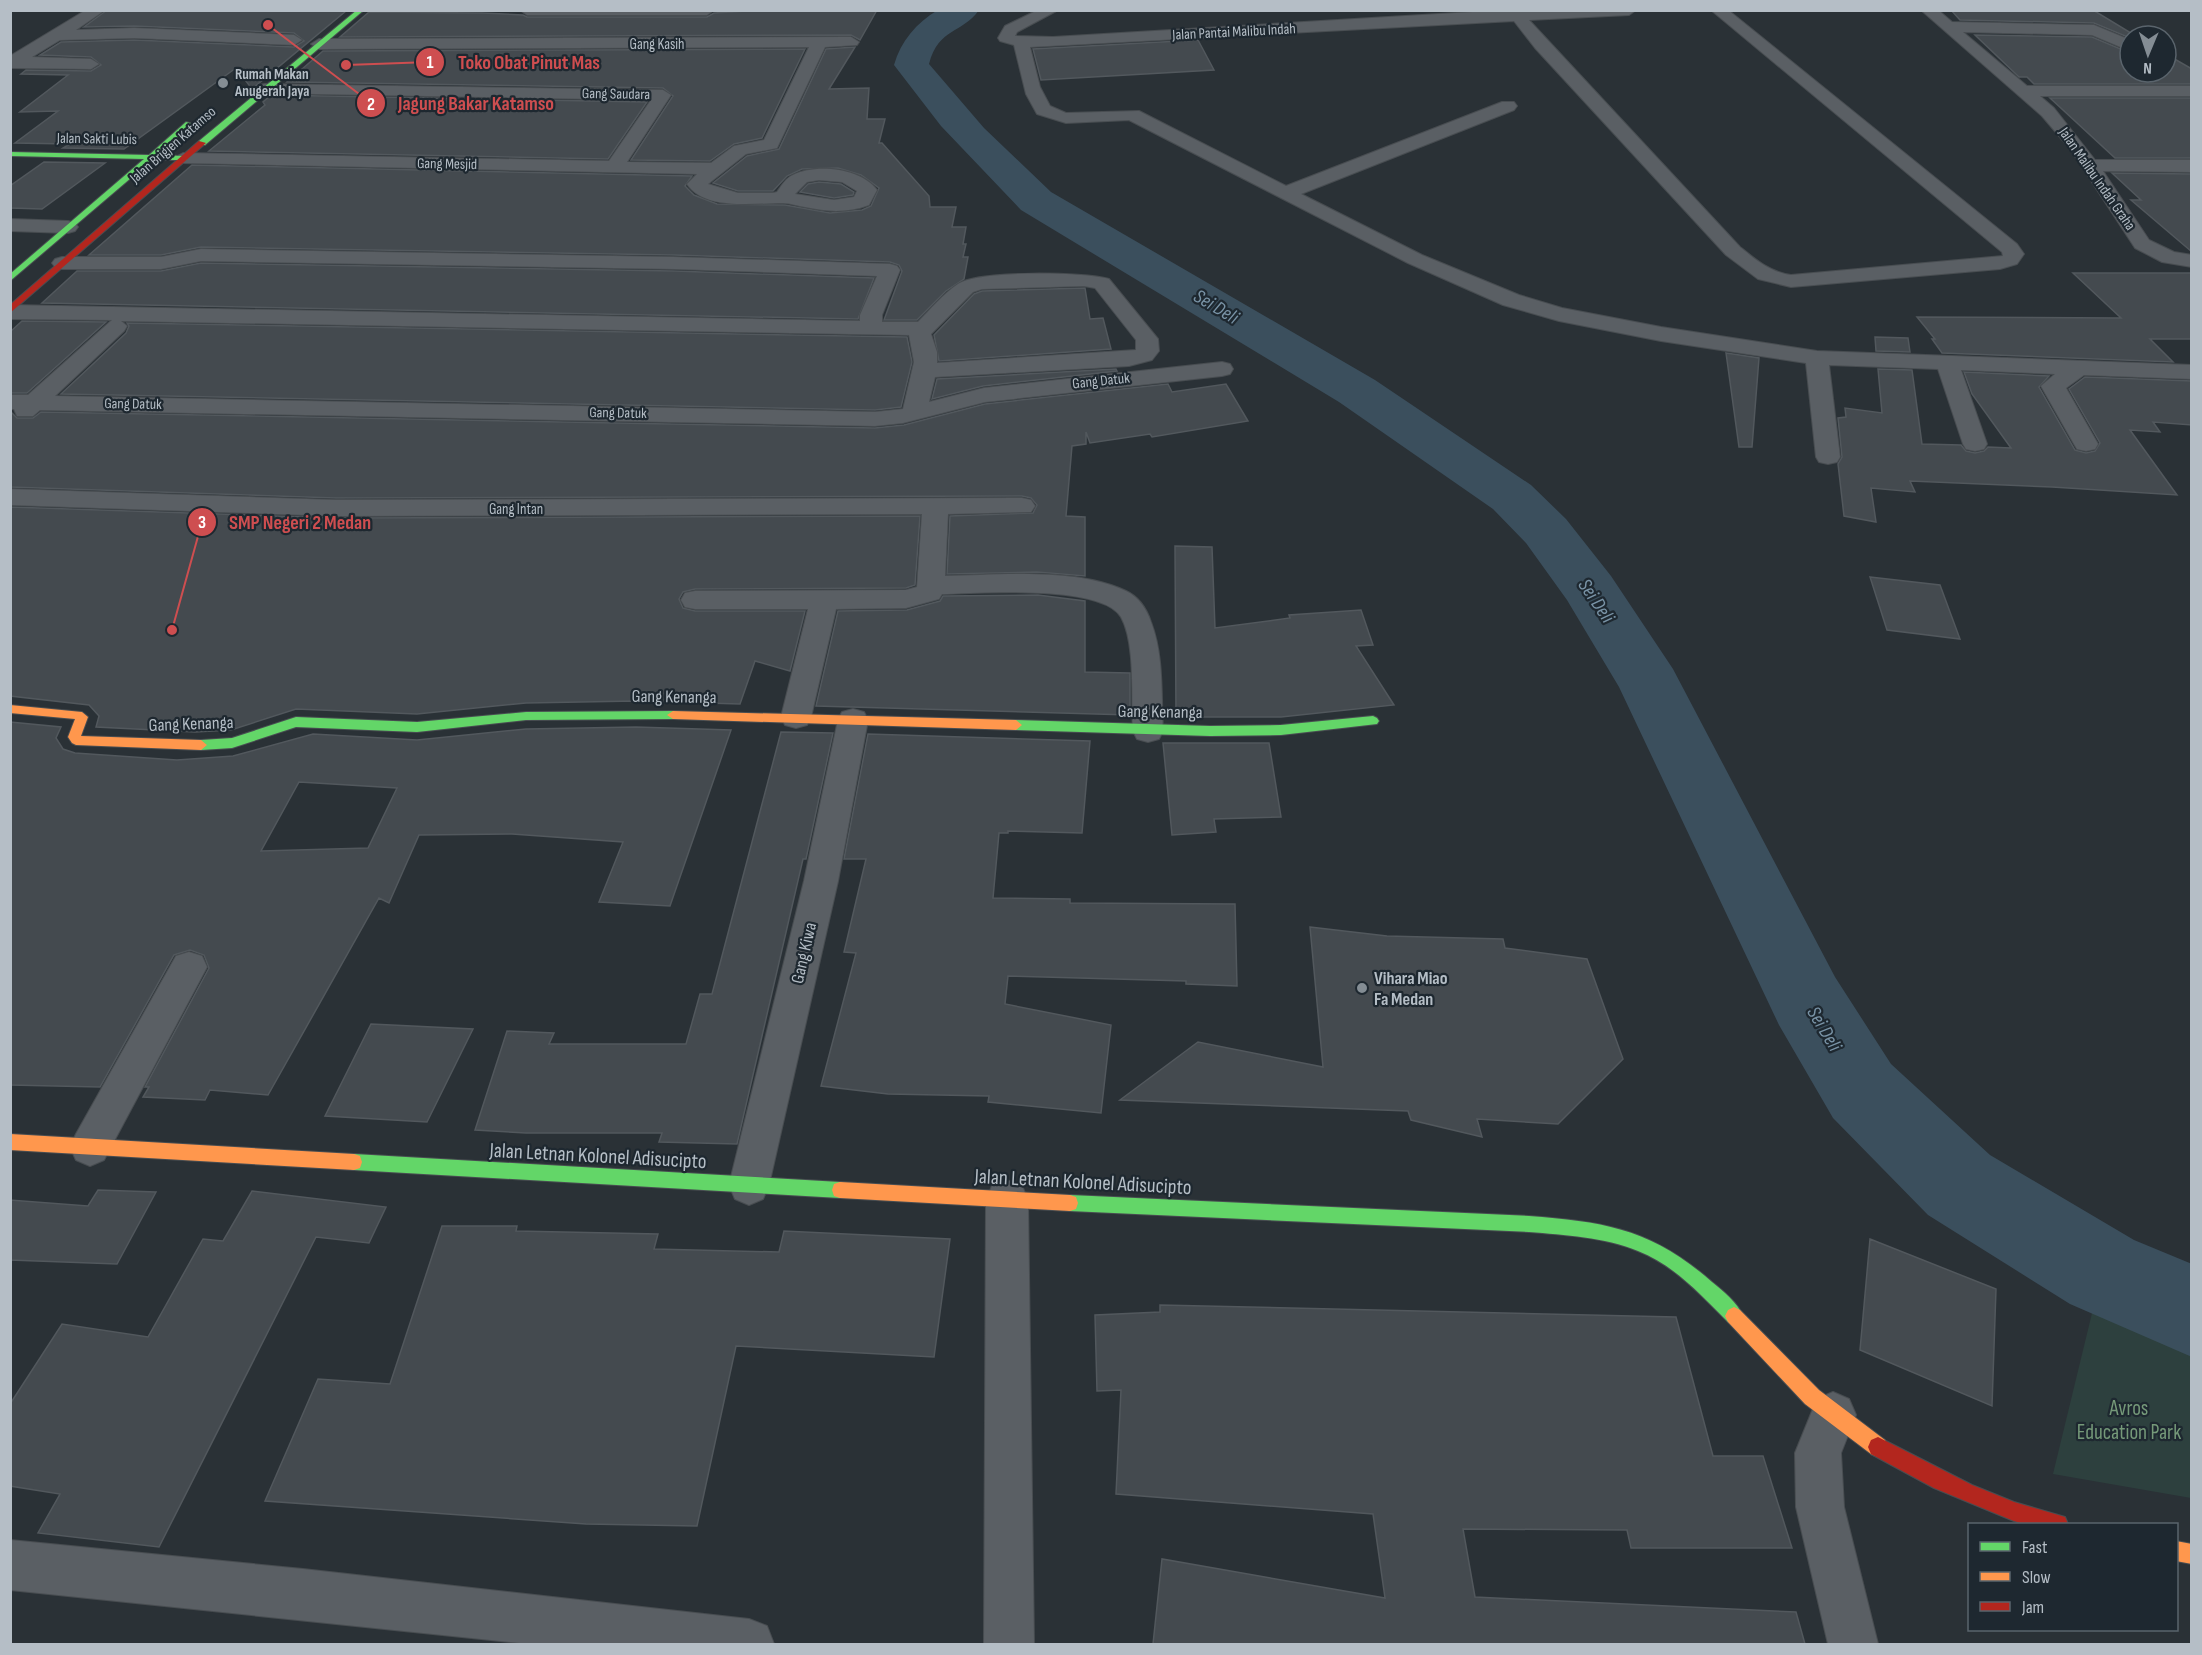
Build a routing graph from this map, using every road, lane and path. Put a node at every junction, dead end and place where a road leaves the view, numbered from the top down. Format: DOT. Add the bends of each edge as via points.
graph roads {
  1 [pos="98,10"];
  2 [pos="362,10"];
  3 [pos="527,10"];
  4 [pos="707,10"];
  5 [pos="1052,10"];
  6 [pos="1629,10"];
  7 [pos="1718,10"];
  8 [pos="1928,10"];
  9 [pos="1516,14"];
  10 [pos="1950,27"];
  11 [pos="58,35"];
  12 [pos="301,35"];
  13 [pos="2118,40"];
  14 [pos="851,42"];
  15 [pos="1021,42"];
  16 [pos="819,43"];
  17 [pos="319,44"];
  18 [pos="277,53"];
  19 [pos="12,62"];
  20 [pos="91,64"];
  21 [pos="265,89"];
  22 [pos="2025,91"];
  23 [pos="2192,91"];
  24 [pos="1508,106"];
  25 [pos="200,114"];
  26 [pos="10,154"];
  27 [pos="148,156"];
  28 [pos="183,158"];
  29 [pos="2090,165"];
  30 [pos="2192,166"];
  31 [pos="614,167"];
  32 [pos="712,170"];
  33 [pos="1286,193"];
  34 [pos="784,197"];
  35 [pos="10,225"];
  36 [pos="68,227"];
  37 [pos="2192,261"];
  38 [pos="62,263"];
  39 [pos="10,279"];
  40 [pos="10,311"];
  41 [pos="116,326"];
  42 [pos="871,327"];
  43 [pos="923,329"];
  44 [pos="1817,358"];
  45 [pos="1947,363"];
  46 [pos="2080,367"];
  47 [pos="1222,369"];
  48 [pos="924,371"];
  49 [pos="2192,372"];
  50 [pos="22,402"];
  51 [pos="913,413"];
  52 [pos="10,424"];
  53 [pos="1975,444"];
  54 [pos="2086,444"];
  55 [pos="1828,457"];
  56 [pos="10,497"];
  57 [pos="935,506"];
  58 [pos="1022,506"];
  59 [pos="931,585"];
  60 [pos="695,600"];
  61 [pos="824,600"];
  62 [pos="10,709"];
  63 [pos="796,717"];
  64 [pos="853,720"];
  65 [pos="1373,721"];
  66 [pos="1148,731"];
  67 [pos="189,967"];
  68 [pos="10,1142"];
  69 [pos="90,1147"];
  70 [pos="749,1185"];
  71 [pos="1007,1200"];
  72 [pos="1833,1415"];
  73 [pos="2055,1523"];
  74 [pos="10,1565"];
  75 [pos="748,1644"];
  76 [pos="1009,1644"];
  77 [pos="1853,1644"];
  1 -- 11 [label="street"];
  2 -- 17 [label="main road, Jalan Brigjen Katamso"];
  3 -- 4 [label="street"];
  5 -- 15 [label="street" via="1006,32 1006,38"];
  6 -- 9 [label="street, Jalan Pantai Malibu Indah"];
  7 -- 9 [label="street" via="2010,248 2014,254 2010,260 1791,281 1771,279 1755,271 1718,235"];
  8 -- 10 [label="street, Jalan Malibu Indah Graha"];
  9 -- 15 [label="street, Jalan Pantai Malibu Indah"];
  10 -- 13 [label="street" via="2094,30"];
  10 -- 22 [label="street, Jalan Malibu Indah Graha"];
  11 -- 12 [label="street"];
  11 -- 19 [label="street"];
  12 -- 18 [label="main road"];
  14 -- 16 [label="street, Gang Kasih"];
  15 -- 33 [label="street" via="1037,103 1047,115 1133,115"];
  16 -- 17 [label="street, Gang Kasih"];
  16 -- 32 [label="street" via="771,144 742,149"];
  17 -- 21 [label="main road, Jalan Brigjen Katamso"];
  19 -- 20 [label="street"];
  21 -- 28 [label="main road, Jalan Brigjen Katamso"];
  21 -- 31 [label="street, Gang Saudara" via="667,90"];
  22 -- 23 [label="street"];
  22 -- 29 [label="street, Jalan Malibu Indah Graha" via="2064,130"];
  24 -- 33 [label="street"];
  25 -- 27 [label="main road, Jalan Brigjen Katamso"];
  26 -- 27 [label="main road, Jalan Sakti Lubis"];
  27 -- 28 [label="main road, Jalan Sakti Lubis"];
  27 -- 36 [label="main road, Jalan Brigjen Katamso"];
  28 -- 31 [label="street, Gang Mesjid"];
  28 -- 38 [label="main road, Jalan Brigjen Katamso"];
  29 -- 30 [label="street"];
  29 -- 37 [label="street, Jalan Malibu Indah Graha" via="2142,244 2169,258"];
  31 -- 32 [label="street, Gang Mesjid"];
  32 -- 34 [label="street" via="696,184 708,194 751,200"];
  33 -- 44 [label="street" via="1415,259 1511,300 1559,314 1661,334"];
  35 -- 36 [label="street"];
  36 -- 39 [label="main road, Jalan Brigjen Katamso"];
  38 -- 40 [label="main road, Jalan Brigjen Katamso"];
  38 -- 42 [label="street" via="161,263 201,255 890,270 871,315"];
  40 -- 42 [label="street"];
  41 -- 50 [label="street"];
  42 -- 43 [label="street"];
  43 -- 48 [label="street" via="919,333 924,342"];
  43 -- 48 [label="street" via="971,286 1084,280 1107,286 1149,346 1144,355 1129,359"];
  44 -- 45 [label="street"];
  44 -- 55 [label="street"];
  45 -- 46 [label="street"];
  45 -- 53 [label="street"];
  46 -- 49 [label="street"];
  46 -- 54 [label="street" via="2053,386"];
  47 -- 51 [label="street, Gang Datuk" via="984,395"];
  48 -- 51 [label="street"];
  50 -- 51 [label="street, Gang Datuk" via="875,419"];
  50 -- 52 [label="street"];
  56 -- 57 [label="street, Gang Intan" via="336,508"];
  57 -- 58 [label="street, Gang Intan"];
  57 -- 59 [label="street"];
  59 -- 61 [label="street" via="928,593 920,597"];
  59 -- 66 [label="street" via="1061,585 1121,599 1130,608 1141,638"];
  60 -- 61 [label="street"];
  61 -- 63 [label="street"];
  62 -- 63 [label="main road, Gang Kenanga" via="78,715 82,717 76,740 195,745 232,743 296,722 313,721 417,727 526,716"];
  63 -- 64 [label="main road, Gang Kenanga"];
  64 -- 66 [label="main road, Gang Kenanga"];
  64 -- 70 [label="street, Gang Kiwa" via="821,881"];
  65 -- 66 [label="main road, Gang Kenanga" via="1281,729"];
  67 -- 69 [label="street"];
  68 -- 69 [label="main road, Jalan Letnan Kolonel Adisucipto"];
  69 -- 70 [label="main road, Jalan Letnan Kolonel Adisucipto"];
  70 -- 71 [label="main road, Jalan Letnan Kolonel Adisucipto"];
  71 -- 72 [label="main road, Jalan Letnan Kolonel Adisucipto" via="1600,1230 1644,1242 1698,1278"];
  71 -- 76 [label="street"];
  72 -- 73 [label="main road, Jalan Letnan Kolonel Adisucipto" via="1881,1451 1945,1484"];
  72 -- 77 [label="street" via="1818,1453 1820,1507"];
  74 -- 75 [label="street"];
}
